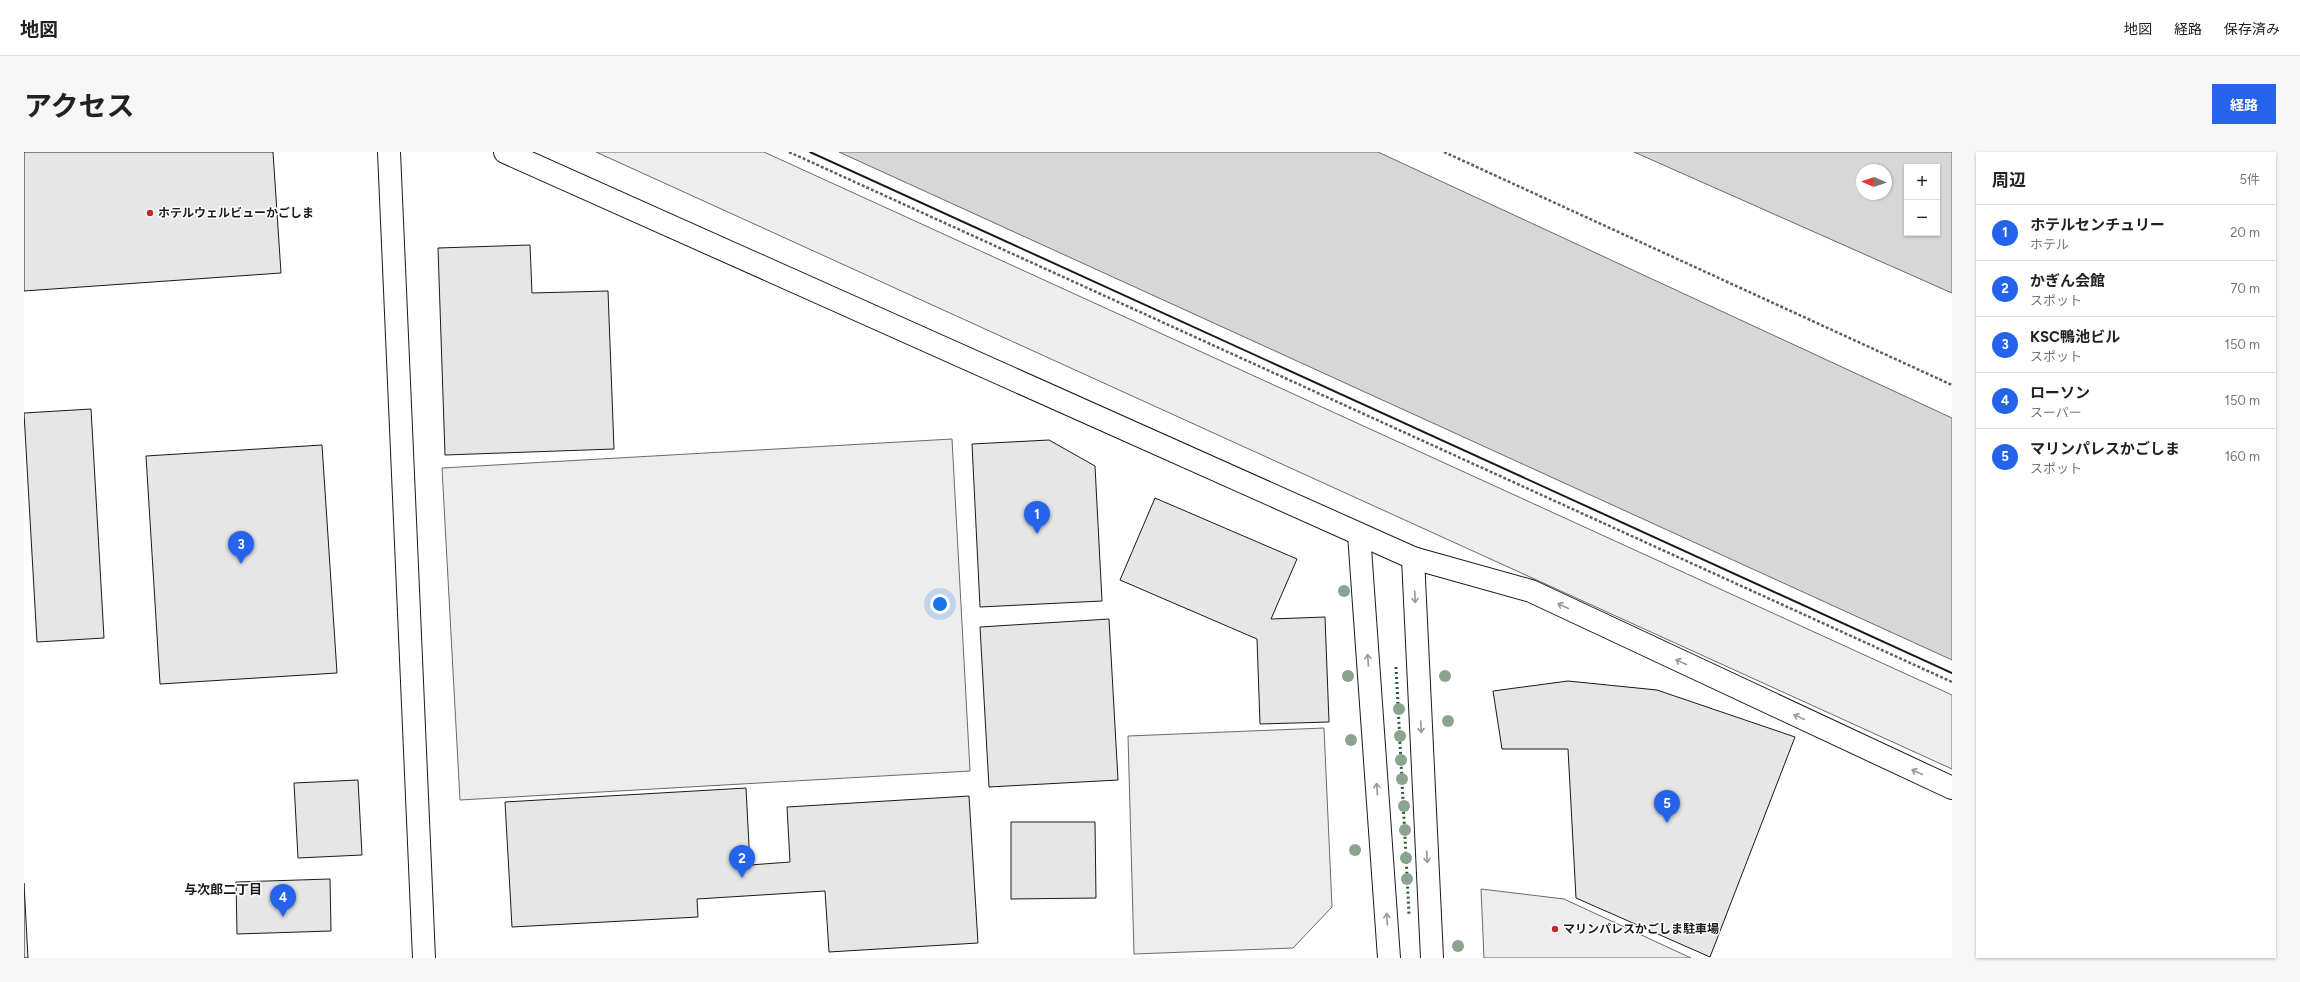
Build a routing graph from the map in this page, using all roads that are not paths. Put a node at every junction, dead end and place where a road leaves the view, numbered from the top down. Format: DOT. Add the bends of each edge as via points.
graph roads {
  1 [pos="389,152"];
  2 [pos="505,152"];
  3 [pos="1359,534"];
  4 [pos="1413,558"];
  5 [pos="1952,788"];
  6 [pos="424,958"];
  7 [pos="1389,958"];
  8 [pos="1432,958"];
  1 -- 6 [label="street"];
  2 -- 3 [label="street"];
  3 -- 4 [label="street"];
  7 -- 3 [label="street, one-way"];
  5 -- 4 [label="street, one-way" via="1531,591"];
  4 -- 8 [label="street, one-way"];
}
